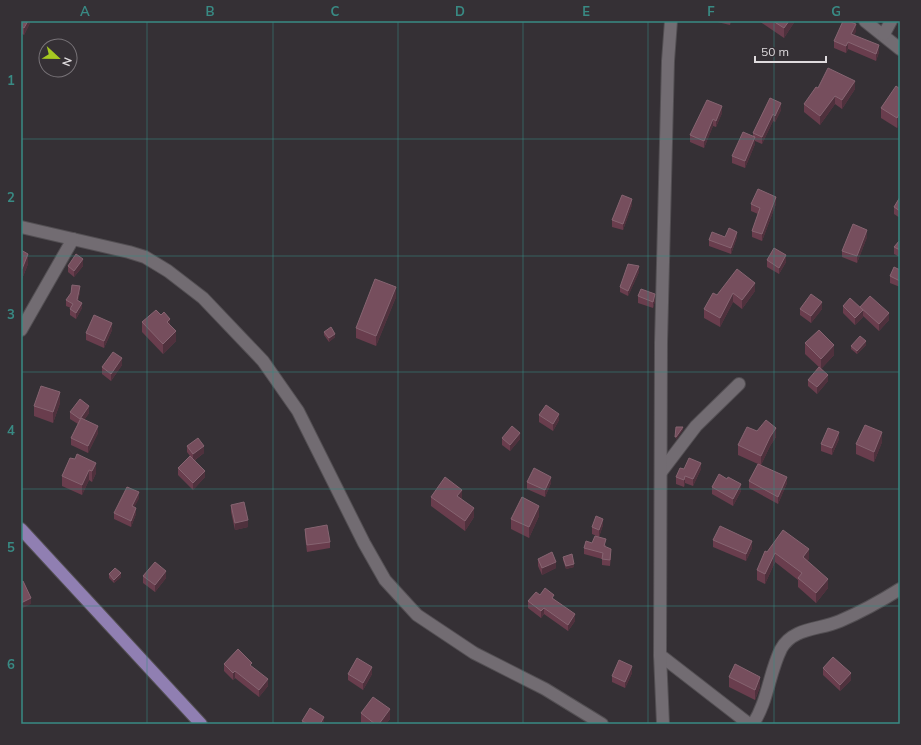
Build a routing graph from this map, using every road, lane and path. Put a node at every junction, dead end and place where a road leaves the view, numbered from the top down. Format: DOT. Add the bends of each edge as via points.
graph roads {
  1 [pos="671,21"];
  2 [pos="865,21"];
  3 [pos="891,21"];
  4 [pos="884,34"];
  5 [pos="900,49"];
  6 [pos="21,227"];
  7 [pos="73,239"];
  8 [pos="21,330"];
  9 [pos="739,384"];
  10 [pos="660,472"];
  11 [pos="21,529"];
  12 [pos="900,589"];
  13 [pos="660,655"];
  14 [pos="202,724"];
  15 [pos="602,724"];
  16 [pos="663,724"];
  17 [pos="748,724"];
  18 [pos="753,724"];
  1 -- 10 [label="street" via="661,343"];
  2 -- 4 [label="street"];
  3 -- 4 [label="street"];
  4 -- 5 [label="street"];
  6 -- 7 [label="street"];
  7 -- 8 [label="street"];
  7 -- 15 [label="street" via="140,256 168,271 202,298 263,361 298,411 385,580 417,615 474,653 545,689"];
  9 -- 10 [label="street" via="696,426"];
  10 -- 13 [label="street"];
  11 -- 14 [label="main road"];
  12 -- 18 [label="street" via="838,622 803,631 790,639 782,648 763,704"];
  13 -- 16 [label="street"];
  13 -- 17 [label="street"];
}
